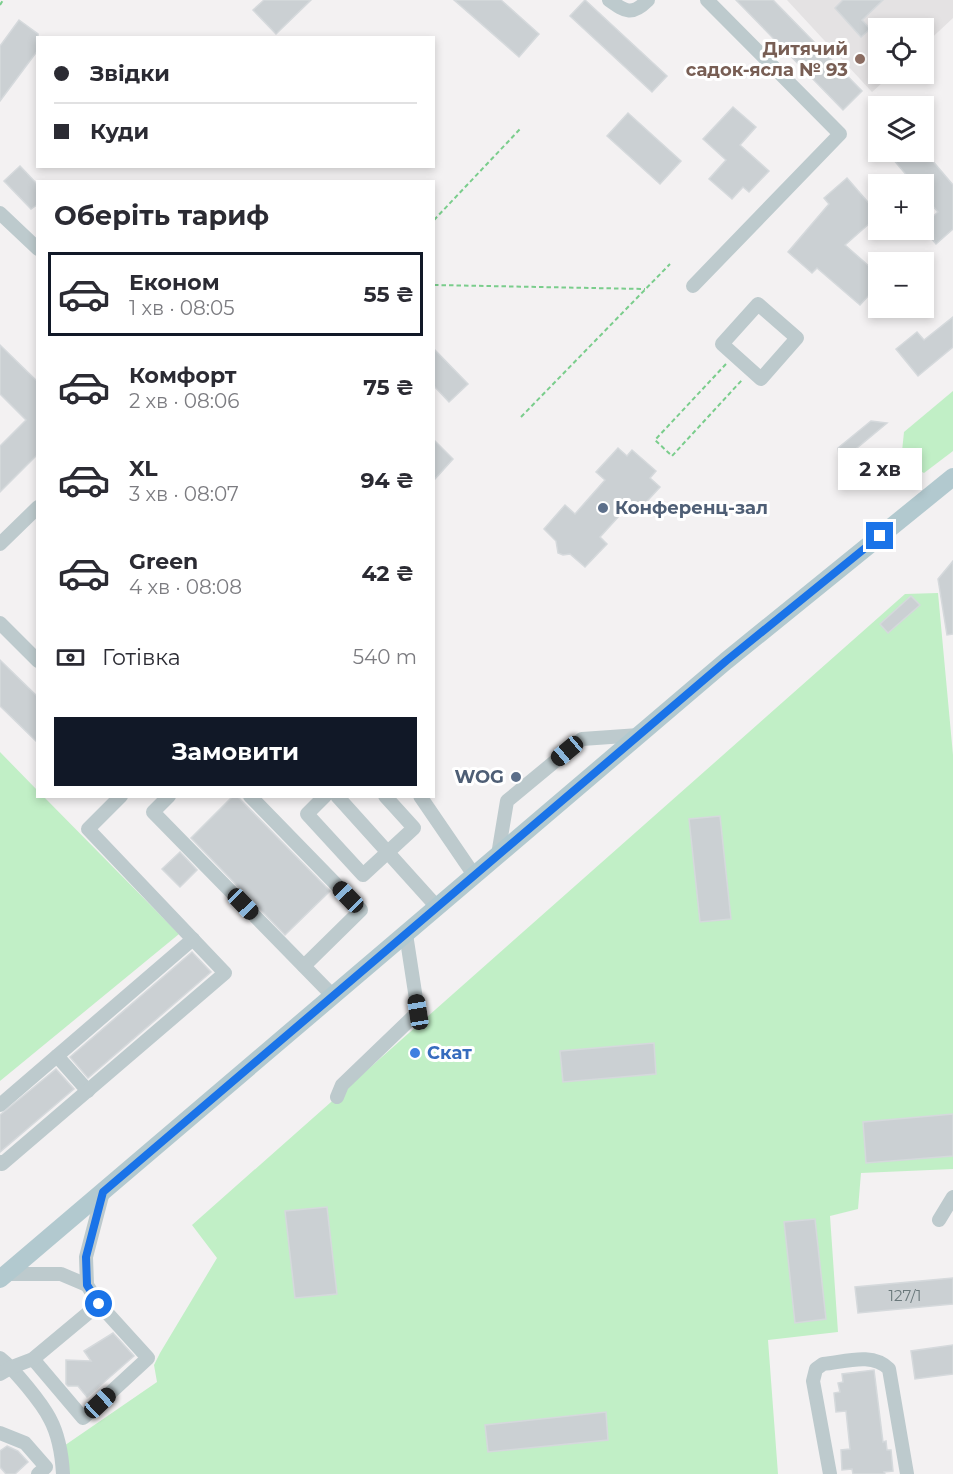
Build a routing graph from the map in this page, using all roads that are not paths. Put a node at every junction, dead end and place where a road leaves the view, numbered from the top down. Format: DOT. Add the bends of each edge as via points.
graph roads {
  1 [pos="609,0"];
  2 [pos="648,0"];
  3 [pos="707,0"];
  4 [pos="0,213"];
  5 [pos="36,247"];
  6 [pos="693,286"];
  7 [pos="734,355"];
  8 [pos="953,477"];
  9 [pos="36,509"];
  10 [pos="0,544"];
  11 [pos="0,623"];
  12 [pos="36,659"];
  13 [pos="639,735"];
  14 [pos="120,798"];
  15 [pos="167,798"];
  16 [pos="252,798"];
  17 [pos="323,798"];
  18 [pos="339,798"];
  19 [pos="386,798"];
  20 [pos="421,798"];
  21 [pos="388,852"];
  22 [pos="498,855"];
  23 [pos="474,876"];
  24 [pos="437,907"];
  25 [pos="406,934"];
  26 [pos="193,939"];
  27 [pos="304,966"];
  28 [pos="333,996"];
  29 [pos="57,1056"];
  30 [pos="88,1091"];
  31 [pos="337,1097"];
  32 [pos="0,1105"];
  33 [pos="0,1162"];
  34 [pos="103,1192"];
  35 [pos="953,1197"];
  36 [pos="939,1220"];
  37 [pos="3,1277"];
  38 [pos="87,1285"];
  39 [pos="99,1304"];
  40 [pos="33,1359"];
  41 [pos="4,1366"];
  42 [pos="0,1432"];
  43 [pos="38,1474"];
  44 [pos="63,1474"];
  45 [pos="830,1474"];
  46 [pos="907,1474"];
  1 -- 2 [label="lane" via="631,11 639,10"];
  3 -- 6 [label="lane" via="840,134"];
  4 -- 5 [label="lane"];
  7 -- 7 [label="lane" via="722,344 758,303 797,338 761,379"];
  8 -- 13 [label="main road"];
  9 -- 10 [label="lane"];
  11 -- 12 [label="lane"];
  13 -- 22 [label="main road"];
  13 -- 22 [label="lane" via="582,739 507,801"];
  14 -- 26 [label="lane" via="88,829"];
  15 -- 27 [label="lane" via="153,812"];
  16 -- 27 [label="lane" via="361,910"];
  17 -- 21 [label="lane" via="307,814 363,875"];
  18 -- 21 [label="lane"];
  19 -- 21 [label="lane" via="414,828"];
  20 -- 23 [label="lane"];
  21 -- 24 [label="lane"];
  22 -- 23 [label="main road"];
  23 -- 24 [label="main road"];
  24 -- 25 [label="main road"];
  25 -- 28 [label="main road"];
  25 -- 31 [label="lane" via="418,1012 342,1084"];
  26 -- 29 [label="lane"];
  26 -- 30 [label="lane" via="225,973"];
  27 -- 28 [label="lane"];
  28 -- 34 [label="main road"];
  29 -- 30 [label="lane"];
  29 -- 32 [label="lane"];
  30 -- 33 [label="lane"];
  34 -- 37 [label="main road"];
  34 -- 38 [label="lane" via="86,1257"];
  35 -- 36 [label="lane"];
  37 -- 38 [label="lane" via="61,1274"];
  38 -- 39 [label="lane"];
  39 -- 40 [label="lane"];
  39 -- 40 [label="lane" via="148,1358 83,1418"];
  40 -- 41 [label="lane"];
  41 -- 44 [label="lane" via="51,1420 62,1453"];
  42 -- 43 [label="lane" via="25,1443 46,1467"];
  45 -- 46 [label="lane" via="813,1382 816,1370 823,1364 870,1359 881,1361 889,1370"];
}
